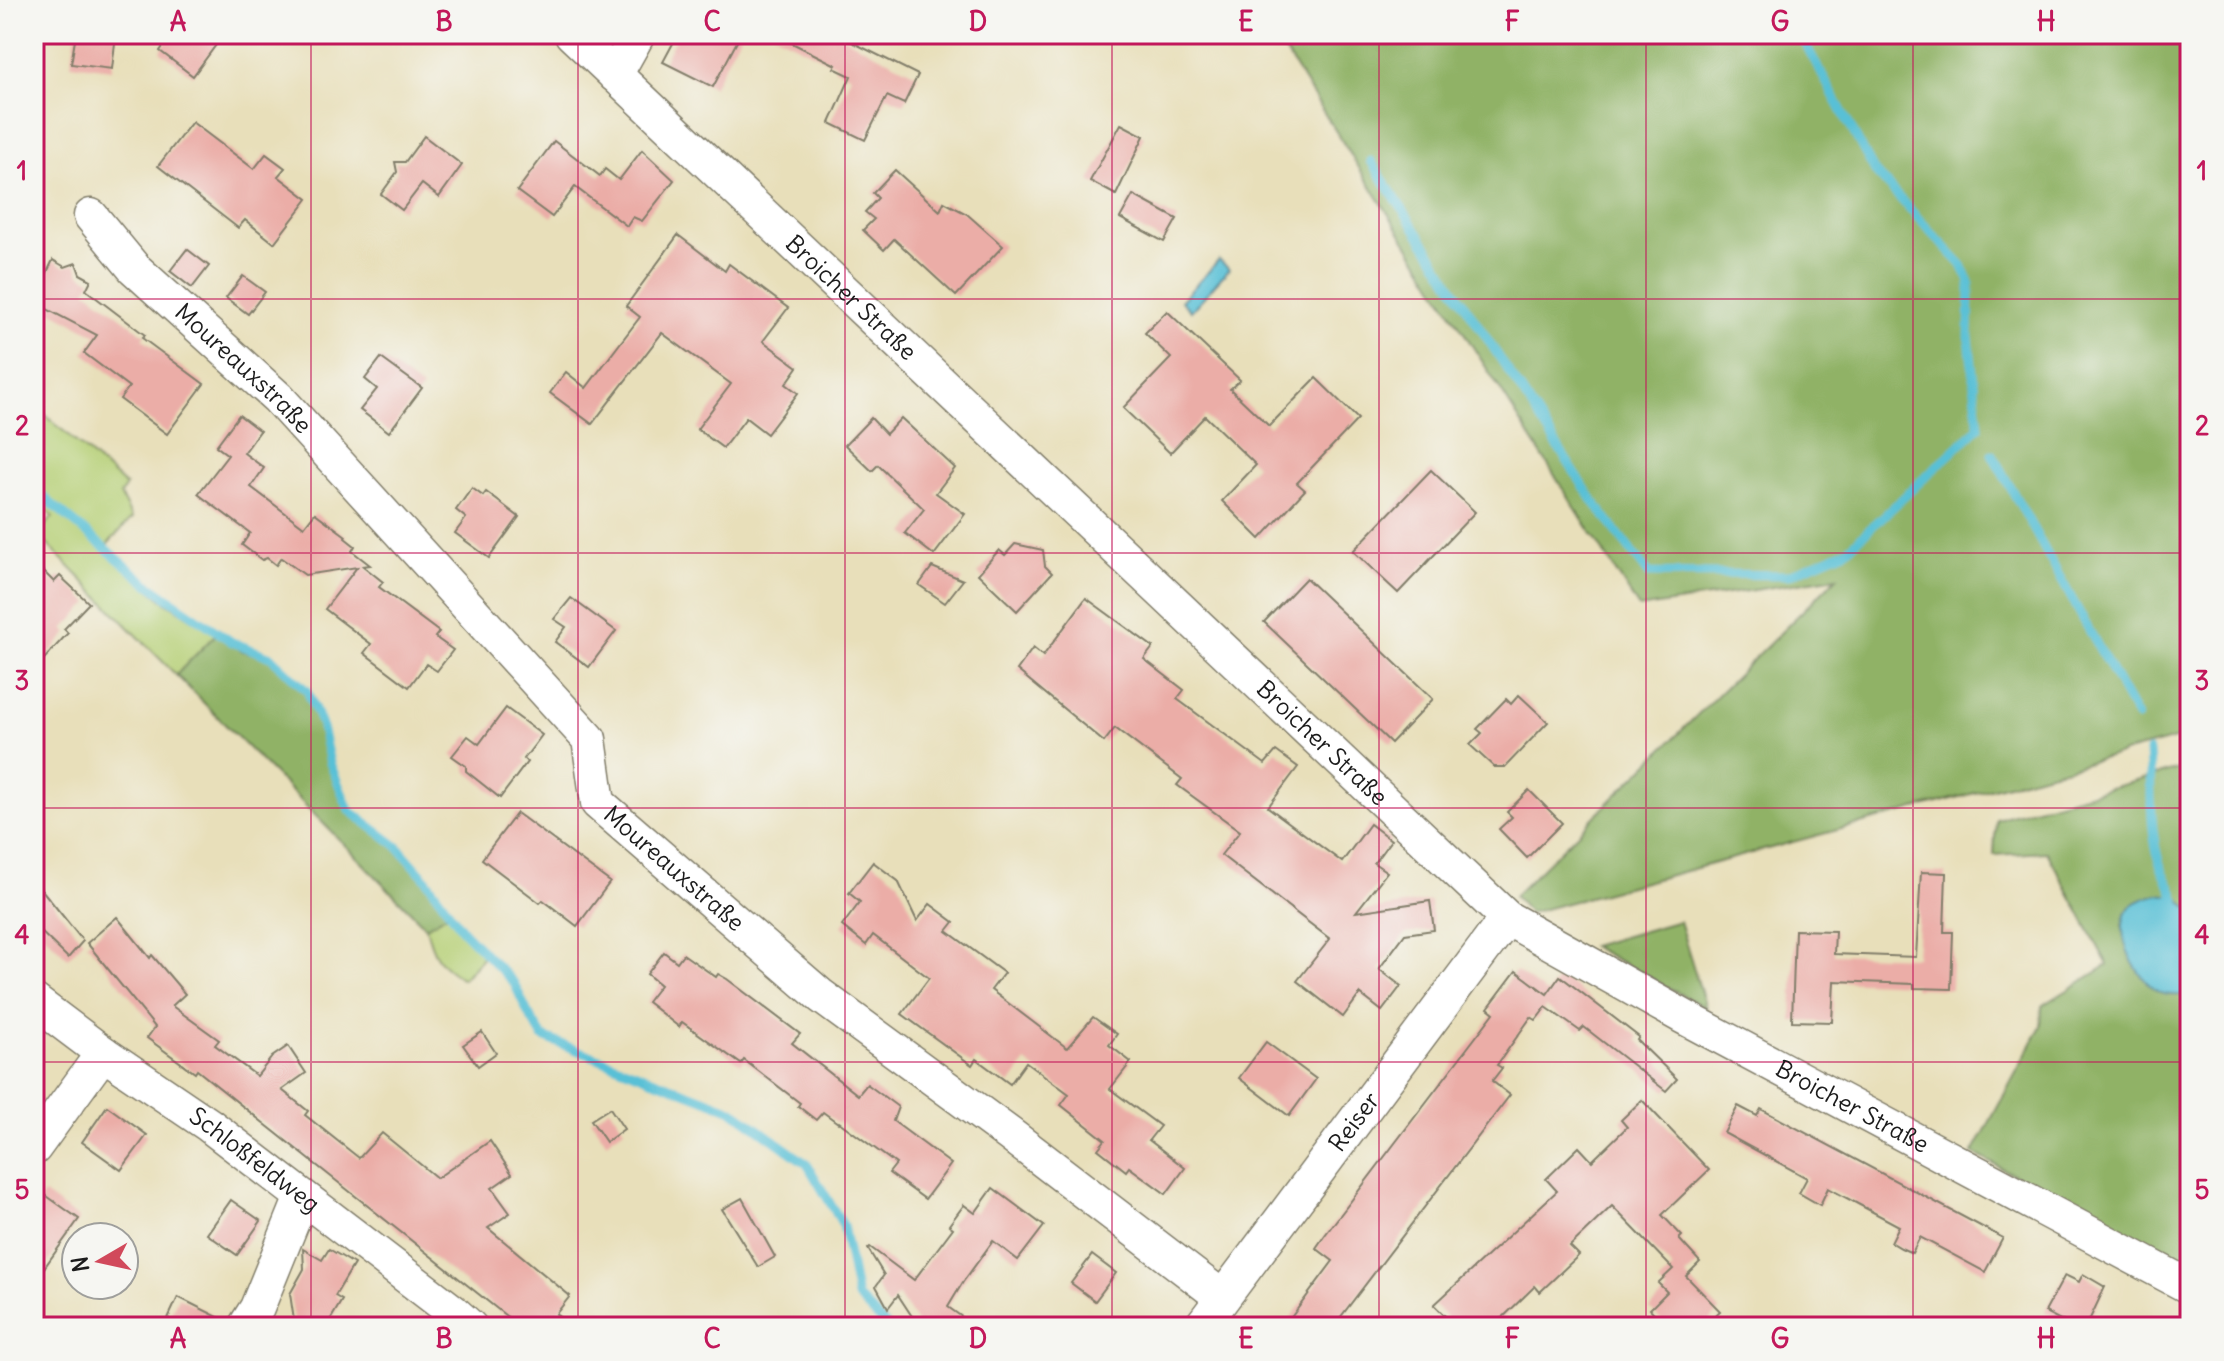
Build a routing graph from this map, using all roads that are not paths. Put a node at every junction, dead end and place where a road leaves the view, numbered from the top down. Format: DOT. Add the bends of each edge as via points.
graph roads {
  1 [pos="572,34"];
  2 [pos="638,34"];
  3 [pos="615,75"];
  4 [pos="91,216"];
  5 [pos="1507,918"];
  6 [pos="34,1001"];
  7 [pos="103,1053"];
  8 [pos="34,1148"];
  9 [pos="302,1197"];
  10 [pos="2190,1287"];
  11 [pos="1212,1318"];
  12 [pos="245,1327"];
  13 [pos="470,1327"];
  1 -- 3 [label="street, Broicher Straße"];
  2 -- 3 [label="street"];
  3 -- 5 [label="street, Broicher Straße"];
  4 -- 11 [label="street, Moureauxstraße" via="134,268 278,398 589,739 598,803 821,996 1194,1278"];
  5 -- 10 [label="street, Broicher Straße"];
  5 -- 11 [label="street, Reiser"];
  6 -- 7 [label="street, Schloßfeldweg"];
  7 -- 8 [label="street"];
  7 -- 9 [label="street, Schloßfeldweg"];
  9 -- 12 [label="street"];
  9 -- 13 [label="street, Schloßfeldweg"];
}
